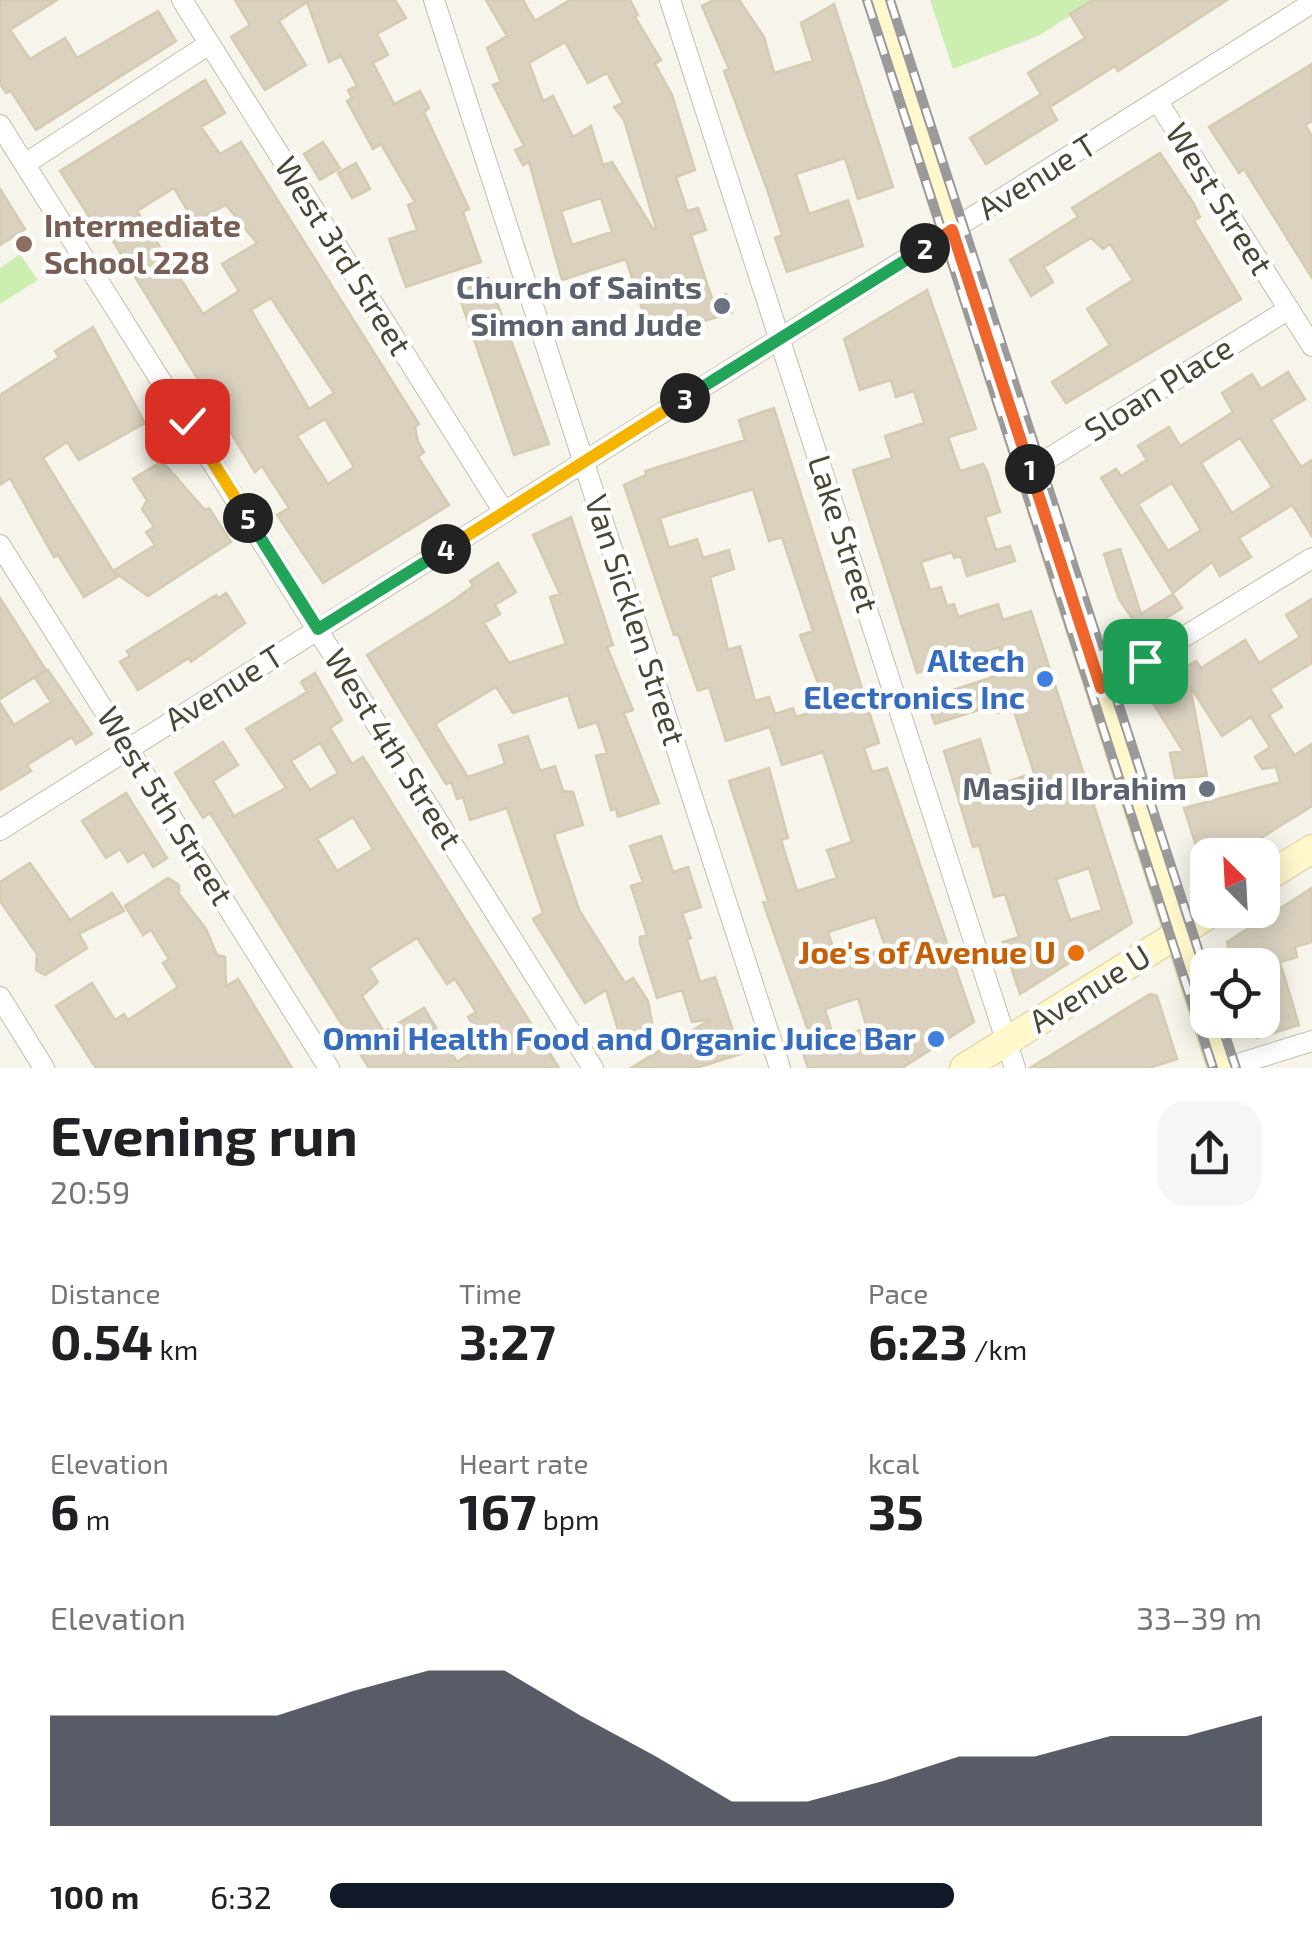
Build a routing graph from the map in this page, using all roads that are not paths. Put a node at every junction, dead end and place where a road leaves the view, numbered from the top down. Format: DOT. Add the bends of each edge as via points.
graph roads {
  1 [pos="182,0"];
  2 [pos="434,0"];
  3 [pos="670,0"];
  4 [pos="878,0"];
  5 [pos="1312,3"];
  6 [pos="209,44"];
  7 [pos="1158,102"];
  8 [pos="0,125"];
  9 [pos="24,164"];
  10 [pos="952,230"];
  11 [pos="1289,309"];
  12 [pos="780,339"];
  13 [pos="1312,346"];
  14 [pos="584,462"];
  15 [pos="1030,470"];
  16 [pos="504,512"];
  17 [pos="0,545"];
  18 [pos="1312,558"];
  19 [pos="318,629"];
  20 [pos="1101,688"];
  21 [pos="128,749"];
  22 [pos="0,830"];
  23 [pos="1312,849"];
  24 [pos="1280,869"];
  25 [pos="1190,926"];
  26 [pos="1179,933"];
  27 [pos="0,998"];
  28 [pos="1312,1041"];
  29 [pos="1011,1055"];
  30 [pos="44,1068"];
  31 [pos="330,1068"];
  32 [pos="593,1068"];
  33 [pos="780,1068"];
  34 [pos="964,1068"];
  35 [pos="1223,1068"];
  1 -- 6 [label="street, West 3rd Street"];
  2 -- 14 [label="street, Van Sicklen Street"];
  3 -- 12 [label="street, Lake Street"];
  4 -- 10 [label="main road"];
  5 -- 7 [label="street, Avenue T"];
  6 -- 9 [label="street"];
  6 -- 16 [label="street, West 3rd Street"];
  7 -- 10 [label="street, Avenue T"];
  7 -- 11 [label="street, West Street"];
  8 -- 9 [label="street, West 4th Street"];
  9 -- 19 [label="street, West 4th Street"];
  10 -- 12 [label="street, Avenue T"];
  10 -- 15 [label="main road"];
  11 -- 13 [label="street, West Street"];
  11 -- 15 [label="street, Sloan Place"];
  12 -- 14 [label="street, Avenue T"];
  12 -- 29 [label="street, Lake Street"];
  14 -- 16 [label="street, Avenue T"];
  14 -- 33 [label="street, Van Sicklen Street"];
  15 -- 20 [label="main road"];
  16 -- 19 [label="street, Avenue T"];
  17 -- 21 [label="street, West 5th Street"];
  18 -- 20 [label="street"];
  19 -- 21 [label="street, Avenue T"];
  19 -- 32 [label="street, West 4th Street"];
  20 -- 26 [label="main road"];
  21 -- 22 [label="street, Avenue T"];
  21 -- 31 [label="street, West 5th Street"];
  23 -- 24 [label="main road"];
  25 -- 26 [label="main road, Avenue U"];
  26 -- 29 [label="main road, Avenue U"];
  26 -- 35 [label="main road"];
  27 -- 30 [label="street"];
  28 -- 35 [label="street"];
  29 -- 34 [label="main road, Avenue U"];
}
